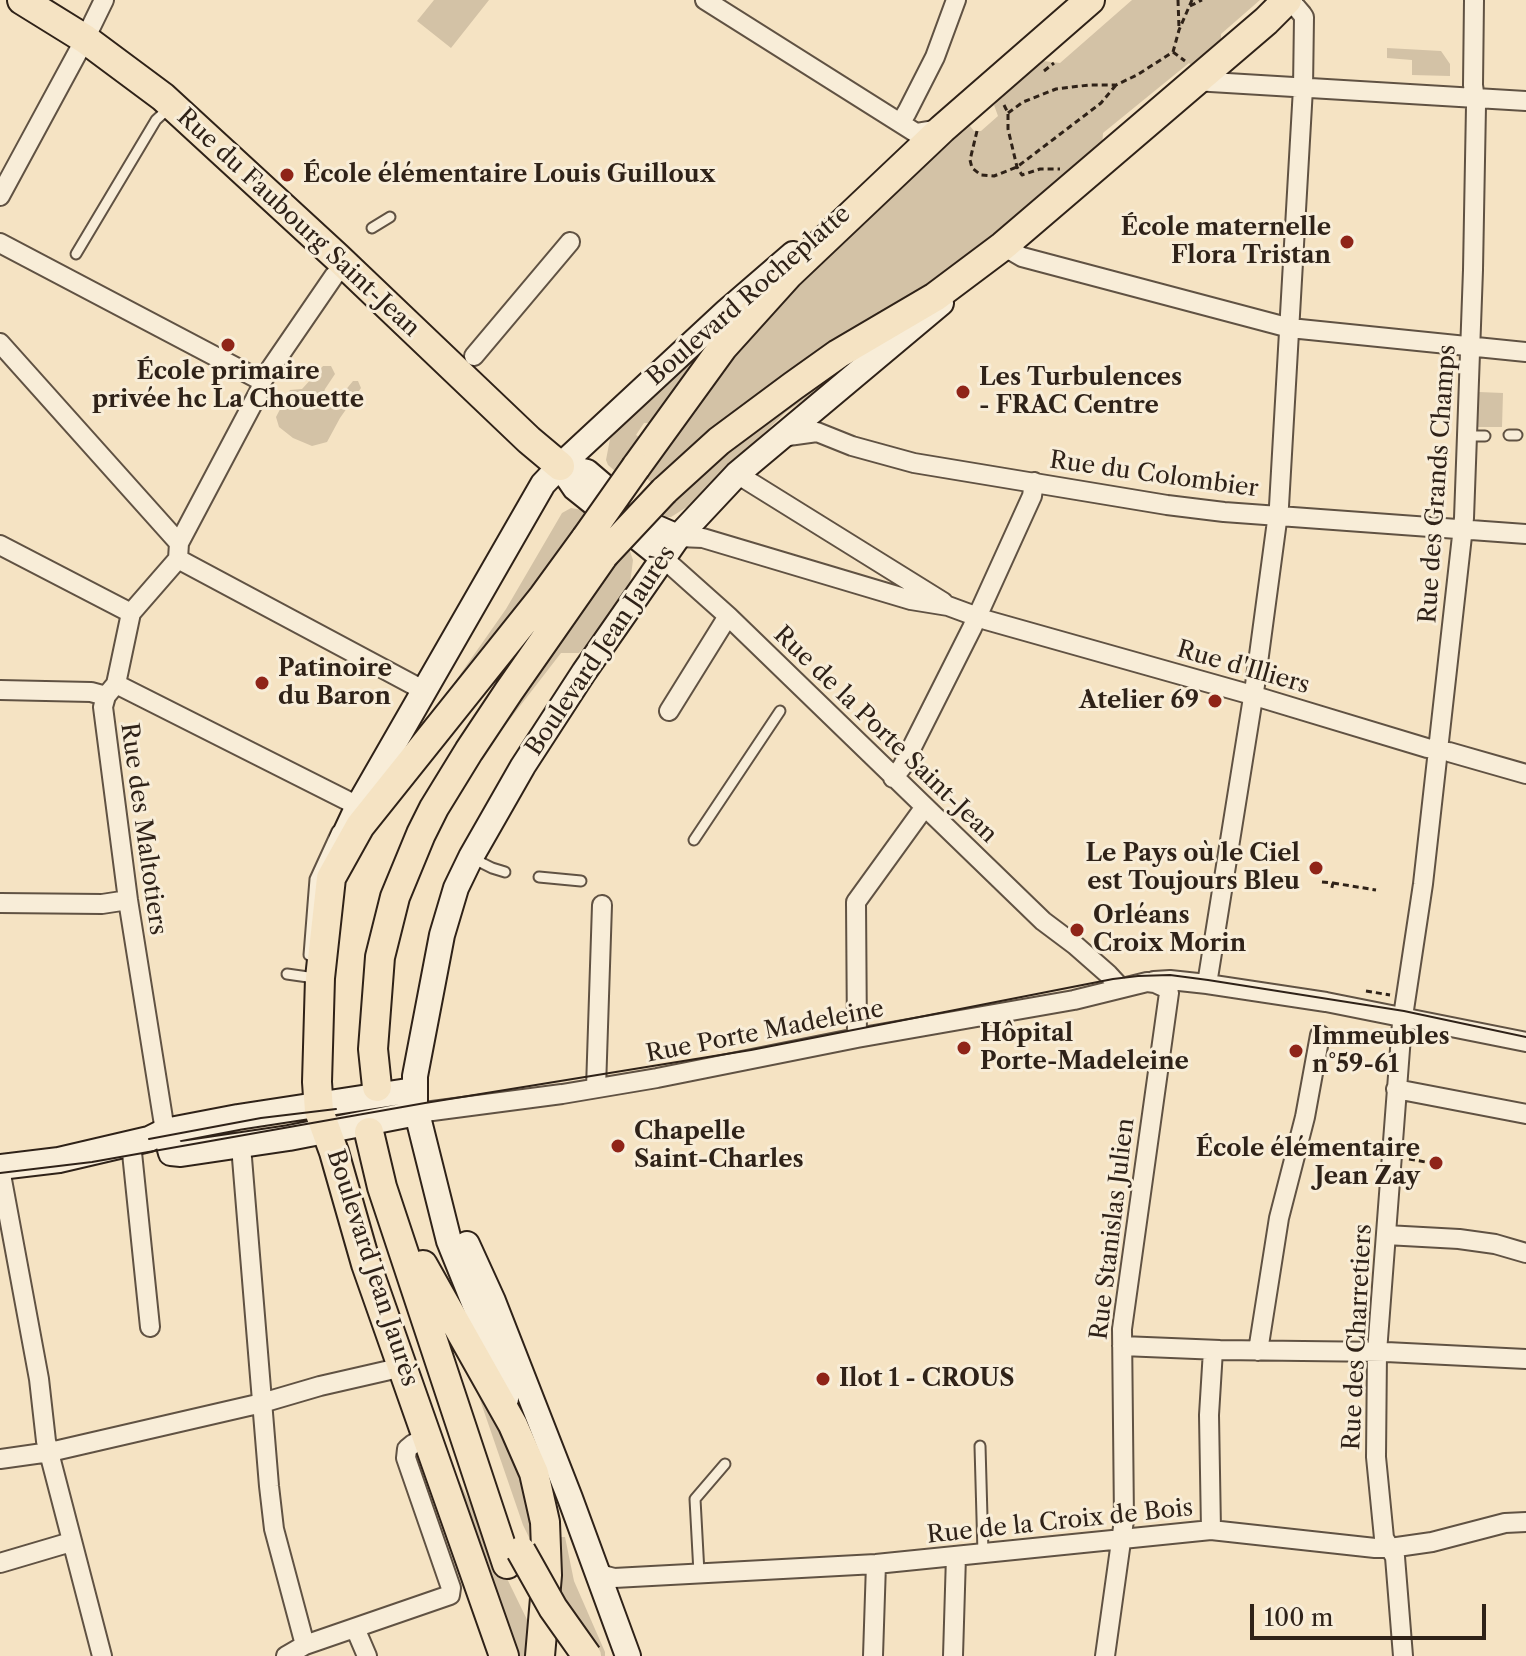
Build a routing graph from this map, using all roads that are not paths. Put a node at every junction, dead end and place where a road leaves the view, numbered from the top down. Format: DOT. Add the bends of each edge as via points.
graph roads {
  1 [pos="22,0"];
  2 [pos="104,0"];
  3 [pos="705,0"];
  4 [pos="956,0"];
  5 [pos="1083,0"];
  6 [pos="1090,0"];
  7 [pos="1474,0"];
  8 [pos="1294,4"];
  9 [pos="85,39"];
  10 [pos="1252,47"];
  11 [pos="1197,76"];
  12 [pos="1303,88"];
  13 [pos="1475,99"];
  14 [pos="1526,101"];
  15 [pos="172,106"];
  16 [pos="901,122"];
  17 [pos="937,130"];
  18 [pos="0,196"];
  19 [pos="390,217"];
  20 [pos="372,228"];
  21 [pos="570,242"];
  22 [pos="0,243"];
  23 [pos="1008,249"];
  24 [pos="76,254"];
  25 [pos="342,258"];
  26 [pos="1290,328"];
  27 [pos="0,343"];
  28 [pos="1471,347"];
  29 [pos="1526,352"];
  30 [pos="472,358"];
  31 [pos="262,381"];
  32 [pos="789,441"];
  33 [pos="560,466"];
  34 [pos="742,476"];
  35 [pos="535,479"];
  36 [pos="1034,482"];
  37 [pos="602,497"];
  38 [pos="1279,516"];
  39 [pos="703,519"];
  40 [pos="1463,531"];
  41 [pos="1526,534"];
  42 [pos="678,537"];
  43 [pos="0,545"];
  44 [pos="595,547"];
  45 [pos="179,551"];
  46 [pos="663,558"];
  47 [pos="655,589"];
  48 [pos="543,597"];
  49 [pos="948,606"];
  50 [pos="131,613"];
  51 [pos="728,616"];
  52 [pos="977,617"];
  53 [pos="420,688"];
  54 [pos="0,690"];
  55 [pos="111,690"];
  56 [pos="1253,695"];
  57 [pos="669,711"];
  58 [pos="780,711"];
  59 [pos="1438,750"];
  60 [pos="1526,774"];
  61 [pos="893,778"];
  62 [pos="354,804"];
  63 [pos="924,808"];
  64 [pos="694,840"];
  65 [pos="475,860"];
  66 [pos="505,872"];
  67 [pos="539,877"];
  68 [pos="331,878"];
  69 [pos="581,881"];
  70 [pos="128,900"];
  71 [pos="0,903"];
  72 [pos="602,905"];
  73 [pos="287,974"];
  74 [pos="311,982"];
  75 [pos="1147,982"];
  76 [pos="1207,984"];
  77 [pos="1120,987"];
  78 [pos="1403,1017"];
  79 [pos="1320,1035"];
  80 [pos="857,1038"];
  81 [pos="1526,1042"];
  82 [pos="596,1088"];
  83 [pos="1396,1089"];
  84 [pos="419,1093"];
  85 [pos="1526,1114"];
  86 [pos="322,1130"];
  87 [pos="148,1138"];
  88 [pos="241,1146"];
  89 [pos="0,1168"];
  90 [pos="433,1173"];
  91 [pos="358,1231"];
  92 [pos="1386,1235"];
  93 [pos="1526,1253"];
  94 [pos="423,1265"];
  95 [pos="150,1327"];
  96 [pos="1122,1346"];
  97 [pos="1213,1350"];
  98 [pos="1258,1351"];
  99 [pos="1377,1352"];
  100 [pos="1526,1359"];
  101 [pos="399,1368"];
  102 [pos="262,1403"];
  103 [pos="513,1425"];
  104 [pos="426,1440"];
  105 [pos="980,1446"];
  106 [pos="50,1452"];
  107 [pos="0,1459"];
  108 [pos="725,1464"];
  109 [pos="1526,1522"];
  110 [pos="1211,1530"];
  111 [pos="1123,1540"];
  112 [pos="71,1542"];
  113 [pos="1390,1548"];
  114 [pos="983,1553"];
  115 [pos="956,1556"];
  116 [pos="514,1557"];
  117 [pos="0,1563"];
  118 [pos="876,1564"];
  119 [pos="596,1573"];
  120 [pos="699,1573"];
  121 [pos="355,1628"];
  122 [pos="305,1645"];
  123 [pos="502,1651"];
  124 [pos="102,1656"];
  125 [pos="286,1656"];
  126 [pos="367,1656"];
  127 [pos="540,1656"];
  128 [pos="564,1656"];
  129 [pos="587,1656"];
  130 [pos="628,1656"];
  131 [pos="873,1656"];
  132 [pos="953,1656"];
  133 [pos="1105,1656"];
  134 [pos="1403,1656"];
  1 -- 9 [label="main road, Rue du Faubourg Saint-Jean"];
  2 -- 9 [label="street"];
  3 -- 16 [label="street"];
  4 -- 16 [label="street" via="935,57"];
  5 -- 17 [label="lane"];
  6 -- 17 [label="main road, Boulevard Rocheplatte"];
  7 -- 13 [label="street, Rue des Grands Champs"];
  8 -- 11 [label="main road"];
  8 -- 12 [label="street" via="1304,17"];
  9 -- 15 [label="main road, Rue du Faubourg Saint-Jean"];
  9 -- 18 [label="street"];
  10 -- 11 [label="lane"];
  11 -- 12 [label="street"];
  11 -- 23 [label="main road"];
  12 -- 13 [label="street"];
  12 -- 26 [label="street"];
  13 -- 14 [label="street"];
  13 -- 28 [label="street, Rue des Grands Champs"];
  15 -- 24 [label="lane" via="156,120"];
  15 -- 25 [label="main road, Rue du Faubourg Saint-Jean"];
  16 -- 17 [label="street" via="916,133"];
  17 -- 33 [label="main road, Boulevard Rocheplatte" via="727,311"];
  17 -- 44 [label="main road, Boulevard Rocheplatte, bridge" via="788,275 723,347 636,467"];
  19 -- 20 [label="lane"];
  21 -- 30 [label="street"];
  22 -- 31 [label="street"];
  23 -- 26 [label="street"];
  23 -- 32 [label="main road"];
  23 -- 44 [label="main road, bridge" via="804,378 719,441"];
  25 -- 31 [label="street, Rue des Maltotiers"];
  25 -- 33 [label="main road, Rue du Faubourg Saint-Jean"];
  26 -- 28 [label="street"];
  26 -- 38 [label="street"];
  27 -- 45 [label="street"];
  28 -- 29 [label="street"];
  28 -- 40 [label="street, Rue des Grands Champs" via="1476,436"];
  31 -- 45 [label="street, Rue des Maltotiers"];
  32 -- 34 [label="main road"];
  32 -- 36 [label="street, Rue du Colombier" via="817,432 914,463"];
  33 -- 37 [label="main road, Rue du Faubourg Saint-Jean" via="575,488"];
  33 -- 53 [label="main road, Boulevard Jean Jaurès" via="543,484"];
  34 -- 39 [label="lane"];
  34 -- 42 [label="main road"];
  34 -- 49 [label="street, Rue d'Illiers"];
  35 -- 53 [label="lane"];
  36 -- 38 [label="street, Rue du Colombier" via="1167,505"];
  36 -- 52 [label="street"];
  38 -- 40 [label="street, Rue du Colombier"];
  38 -- 56 [label="street"];
  40 -- 41 [label="street, Rue du Colombier"];
  40 -- 59 [label="street, Rue des Grands Champs"];
  42 -- 46 [label="main road, Boulevard Jean Jaurès"];
  42 -- 46 [label="main road" via="643,531"];
  42 -- 49 [label="street, Rue d'Illiers" via="703,538 911,600"];
  43 -- 50 [label="street"];
  44 -- 48 [label="main road, Boulevard Jean Jaurès"];
  44 -- 48 [label="main road, Boulevard Jean Jaurès" via="421,834 395,897 380,957 370,1087 358,1026 361,980 383,879 416,805"];
  45 -- 50 [label="street, Rue des Maltotiers"];
  45 -- 53 [label="street"];
  46 -- 51 [label="street, Rue de la Porte Saint-Jean"];
  46 -- 65 [label="main road, Boulevard Jean Jaurès" via="523,766"];
  47 -- 65 [label="lane" via="579,696"];
  48 -- 68 [label="main road, Boulevard Jean Jaurès" via="373,808"];
  49 -- 52 [label="street, Rue d'Illiers"];
  50 -- 55 [label="street, Rue des Maltotiers"];
  51 -- 57 [label="street"];
  51 -- 61 [label="street, Rue de la Porte Saint-Jean" via="798,692"];
  52 -- 56 [label="street, Rue d'Illiers"];
  52 -- 61 [label="street"];
  53 -- 62 [label="main road, Boulevard Jean Jaurès"];
  54 -- 55 [label="street"];
  55 -- 62 [label="street"];
  55 -- 70 [label="street, Rue des Maltotiers" via="104,715"];
  56 -- 59 [label="street, Rue d'Illiers"];
  56 -- 76 [label="street"];
  58 -- 64 [label="lane"];
  59 -- 60 [label="street, Rue d'Illiers"];
  59 -- 78 [label="street, Rue des Grands Champs"];
  61 -- 63 [label="street, Rue de la Porte Saint-Jean"];
  62 -- 68 [label="main road, Boulevard Jean Jaurès"];
  62 -- 74 [label="lane" via="315,879"];
  63 -- 77 [label="street, Rue de la Porte Saint-Jean"];
  63 -- 80 [label="street" via="856,902"];
  65 -- 66 [label="lane"];
  65 -- 84 [label="main road, Boulevard Jean Jaurès" via="456,888 442,935 415,1076"];
  67 -- 69 [label="lane"];
  68 -- 74 [label="main road, Boulevard Jean Jaurès"];
  70 -- 71 [label="street"];
  70 -- 87 [label="street, Rue des Maltotiers"];
  72 -- 82 [label="street"];
  73 -- 74 [label="lane"];
  74 -- 86 [label="main road, Boulevard Jean Jaurès"];
  75 -- 76 [label="street, Rue Porte Madeleine"];
  75 -- 77 [label="street, Rue Porte Madeleine"];
  75 -- 96 [label="street, Rue Stanislas Julien" via="1169,993"];
  76 -- 78 [label="street, Rue Porte Madeleine"];
  77 -- 80 [label="street, Rue Porte Madeleine" via="1074,1000"];
  78 -- 81 [label="street, Rue Porte Madeleine"];
  78 -- 83 [label="street, Rue des Charretiers"];
  79 -- 98 [label="street" via="1279,1218"];
  80 -- 82 [label="street, Rue Porte Madeleine"];
  82 -- 84 [label="street, Rue Porte Madeleine"];
  83 -- 85 [label="street"];
  83 -- 92 [label="street, Rue des Charretiers"];
  84 -- 86 [label="main road"];
  84 -- 90 [label="main road, Boulevard Jean Jaurès"];
  86 -- 87 [label="main road" via="238,1117"];
  86 -- 88 [label="main road"];
  86 -- 91 [label="main road, Boulevard Jean Jaurès"];
  86 -- 101 [label="lane, Boulevard Jean Jaurès"];
  87 -- 88 [label="main road" via="181,1154"];
  87 -- 89 [label="main road"];
  87 -- 95 [label="street, Rue des Maltotiers"];
  88 -- 102 [label="street"];
  89 -- 106 [label="street"];
  90 -- 103 [label="main road, Boulevard Jean Jaurès" via="449,1241 489,1340"];
  90 -- 119 [label="main road, Boulevard Jean Jaurès" via="493,1301"];
  91 -- 101 [label="main road, Boulevard Jean Jaurès"];
  91 -- 116 [label="main road" via="466,1482"];
  92 -- 93 [label="street" via="1459,1239"];
  92 -- 99 [label="street, Rue des Charretiers"];
  94 -- 103 [label="main road"];
  94 -- 116 [label="main road, Boulevard Jean Jaurès" via="498,1490"];
  94 -- 116 [label="main road, Boulevard Jean Jaurès" via="376,1131 382,1187"];
  96 -- 97 [label="street"];
  96 -- 111 [label="street, Rue Stanislas Julien"];
  97 -- 98 [label="street"];
  97 -- 110 [label="street"];
  98 -- 99 [label="street"];
  99 -- 100 [label="street"];
  99 -- 113 [label="street, Rue des Charretiers" via="1376,1457 1384,1538"];
  101 -- 102 [label="street"];
  101 -- 104 [label="main road, Boulevard Jean Jaurès"];
  102 -- 106 [label="street"];
  102 -- 122 [label="street" via="274,1529"];
  103 -- 127 [label="main road" via="534,1473 545,1522"];
  104 -- 121 [label="street" via="407,1449 406,1458 450,1595"];
  104 -- 123 [label="main road, Boulevard Jean Jaurès"];
  105 -- 114 [label="lane"];
  106 -- 107 [label="street"];
  106 -- 112 [label="street"];
  108 -- 120 [label="lane" via="695,1499"];
  109 -- 113 [label="street, Rue de la Croix de Bois"];
  110 -- 111 [label="street, Rue de la Croix de Bois"];
  110 -- 113 [label="street, Rue de la Croix de Bois"];
  111 -- 114 [label="street, Rue de la Croix de Bois"];
  111 -- 133 [label="street, Rue Stanislas Julien"];
  112 -- 117 [label="street"];
  112 -- 124 [label="street"];
  113 -- 134 [label="street, Rue des Charretiers"];
  114 -- 115 [label="street, Rue de la Croix de Bois"];
  115 -- 118 [label="street, Rue de la Croix de Bois"];
  115 -- 132 [label="street"];
  116 -- 128 [label="main road, Boulevard Jean Jaurès" via="537,1618"];
  116 -- 129 [label="main road, Boulevard Jean Jaurès, bridge"];
  118 -- 120 [label="street, Rue de la Croix de Bois"];
  118 -- 131 [label="street"];
  119 -- 120 [label="street, Rue de la Croix de Bois" via="614,1578"];
  119 -- 130 [label="main road, Boulevard Jean Jaurès"];
  121 -- 122 [label="street"];
  121 -- 126 [label="street"];
  122 -- 125 [label="street"];
}
